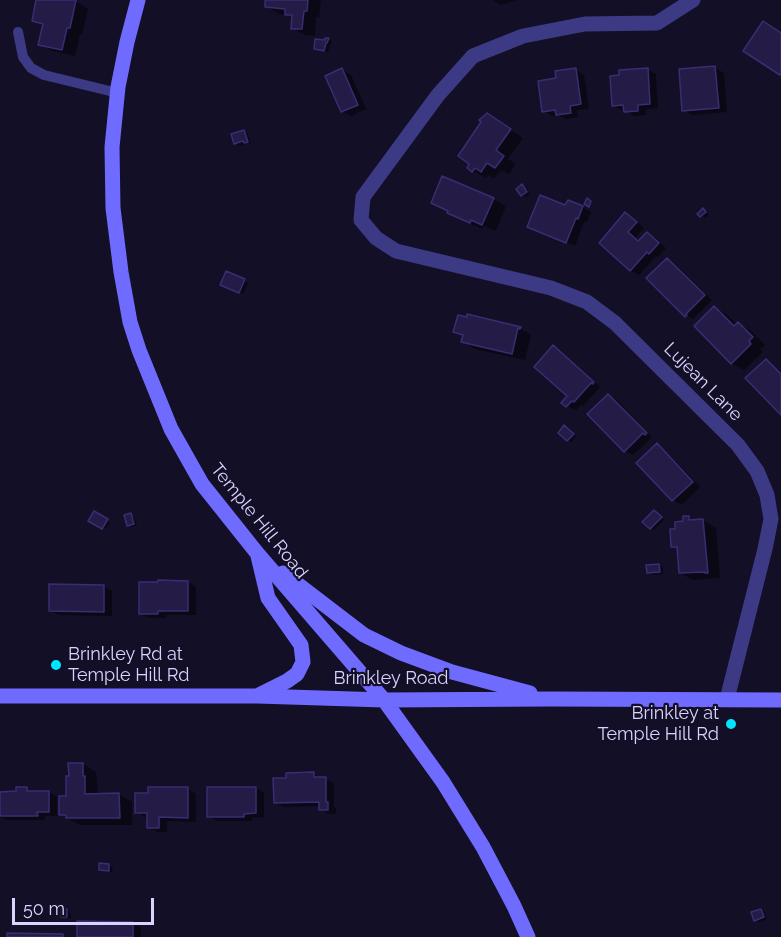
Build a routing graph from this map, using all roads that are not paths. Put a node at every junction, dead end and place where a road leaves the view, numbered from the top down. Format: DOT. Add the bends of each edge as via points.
graph roads {
  1 [pos="138,0"];
  2 [pos="693,0"];
  3 [pos="18,32"];
  4 [pos="118,93"];
  5 [pos="257,553"];
  6 [pos="0,696"];
  7 [pos="256,696"];
  8 [pos="551,699"];
  9 [pos="726,699"];
  10 [pos="384,700"];
  11 [pos="781,700"];
  12 [pos="528,937"];
  1 -- 4 [label="main road, Temple Hill Road"];
  2 -- 9 [label="street, Lujean Lane" via="657,23 585,24 523,36 473,56 438,95 363,197 361,220 376,238 396,251 551,288 587,302 615,323 738,445 757,471 771,519"];
  3 -- 4 [label="lane" via="23,57 31,68 44,75"];
  4 -- 5 [label="main road, Temple Hill Road" via="112,147 113,208 130,322 171,429 202,484"];
  5 -- 7 [label="main road" via="268,598 301,645 303,662 297,674"];
  5 -- 8 [label="main road" via="363,635 452,672"];
  5 -- 10 [label="main road, Temple Hill Road"];
  6 -- 7 [label="main road, Brinkley Road"];
  7 -- 10 [label="main road, Brinkley Road"];
  8 -- 9 [label="main road, Brinkley Road"];
  8 -- 10 [label="main road, Brinkley Road"];
  9 -- 11 [label="main road, Brinkley Road"];
  10 -- 12 [label="main road, Temple Hill Road" via="443,782 483,847"];
}
